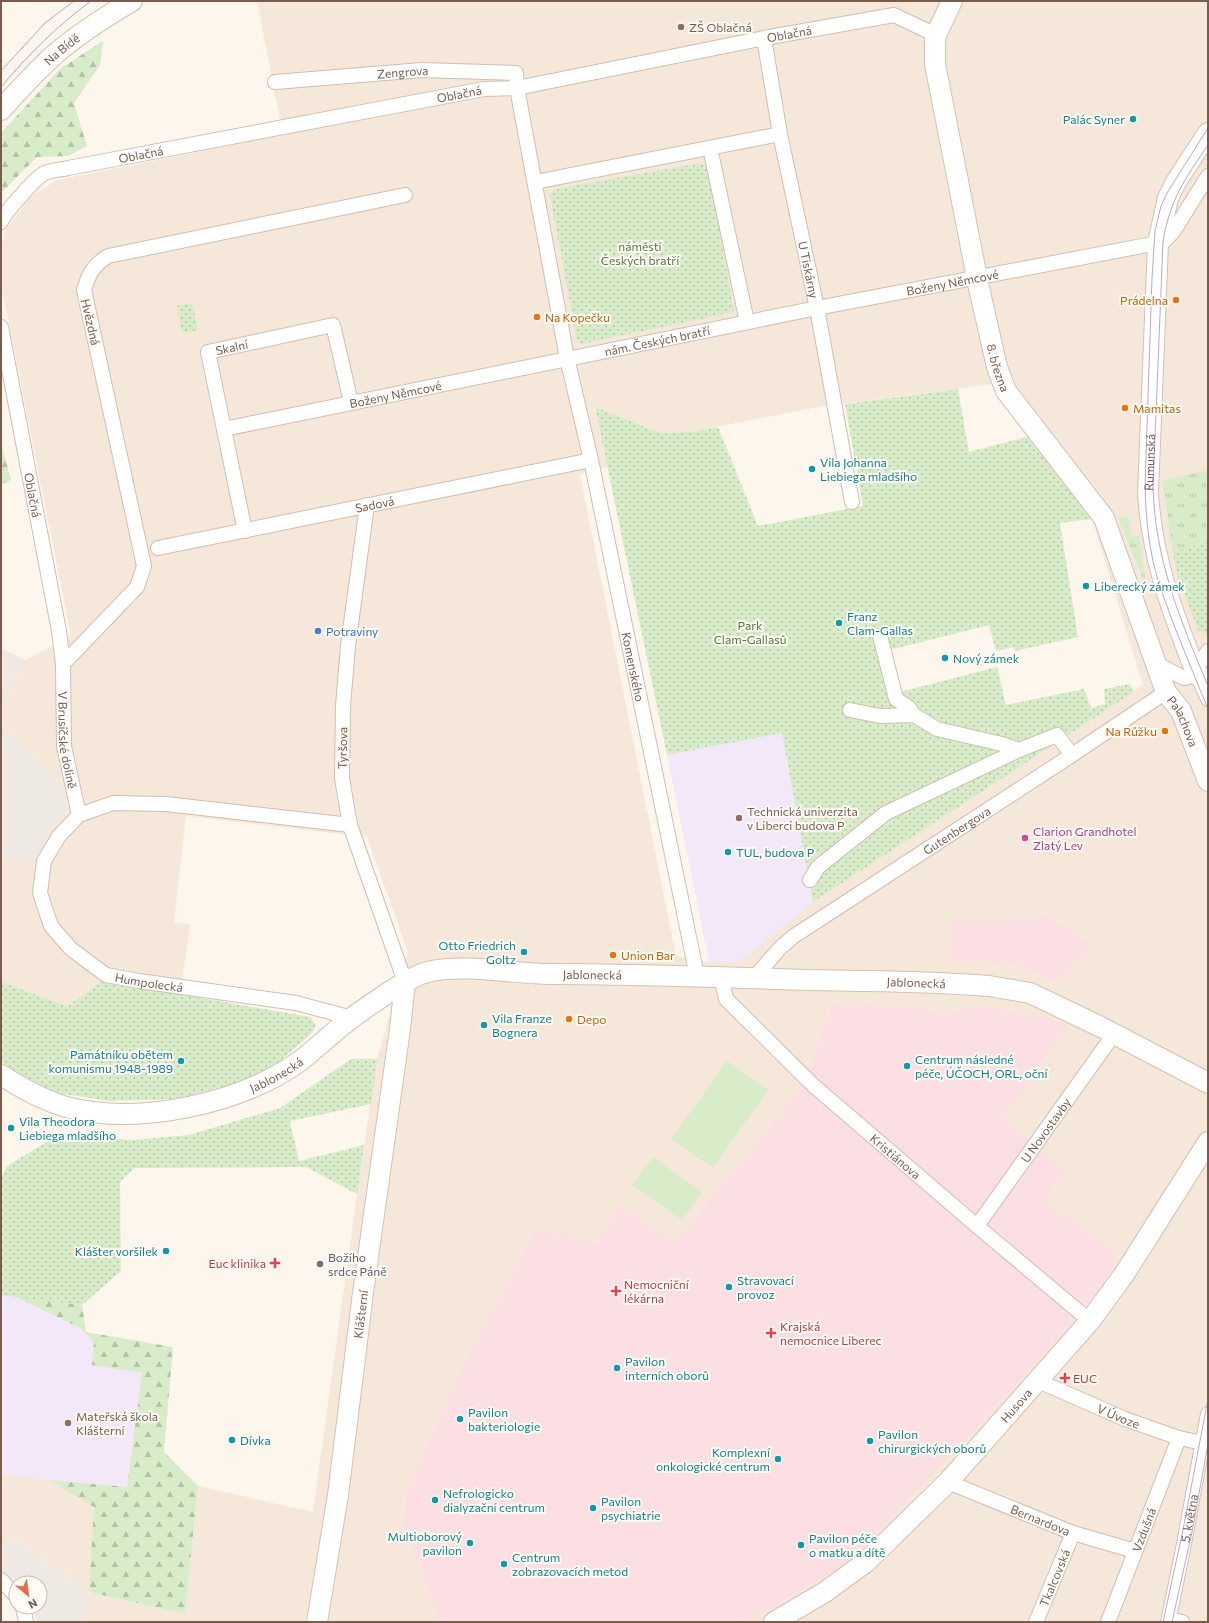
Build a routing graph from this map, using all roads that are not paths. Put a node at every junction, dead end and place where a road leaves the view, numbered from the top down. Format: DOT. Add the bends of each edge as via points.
graph roads {
  1 [pos="132,1"];
  2 [pos="952,1"];
  3 [pos="936,35"];
  4 [pos="764,38"];
  5 [pos="275,82"];
  6 [pos="517,88"];
  7 [pos="1,110"];
  8 [pos="1208,133"];
  9 [pos="780,134"];
  10 [pos="710,148"];
  11 [pos="1208,176"];
  12 [pos="535,182"];
  13 [pos="405,195"];
  14 [pos="1,222"];
  15 [pos="1158,242"];
  16 [pos="977,276"];
  17 [pos="817,308"];
  18 [pos="747,322"];
  19 [pos="1,327"];
  20 [pos="567,358"];
  21 [pos="351,402"];
  22 [pos="224,429"];
  23 [pos="591,460"];
  24 [pos="852,502"];
  25 [pos="367,505"];
  26 [pos="245,531"];
  27 [pos="158,548"];
  28 [pos="880,636"];
  29 [pos="1208,651"];
  30 [pos="1155,663"];
  31 [pos="63,664"];
  32 [pos="1196,676"];
  33 [pos="1166,692"];
  34 [pos="1208,699"];
  35 [pos="850,710"];
  36 [pos="1181,711"];
  37 [pos="914,715"];
  38 [pos="1019,750"];
  39 [pos="1072,755"];
  40 [pos="1208,781"];
  41 [pos="80,816"];
  42 [pos="350,825"];
  43 [pos="810,880"];
  44 [pos="697,976"];
  45 [pos="721,976"];
  46 [pos="754,978"];
  47 [pos="404,982"];
  48 [pos="352,1018"];
  49 [pos="1114,1034"];
  50 [pos="1,1075"];
  51 [pos="1208,1083"];
  52 [pos="1208,1142"];
  53 [pos="977,1226"];
  54 [pos="1090,1321"];
  55 [pos="1036,1380"];
  56 [pos="1208,1416"];
  57 [pos="1179,1438"];
  58 [pos="1203,1443"];
  59 [pos="948,1482"];
  60 [pos="1073,1533"];
  61 [pos="1135,1552"];
  62 [pos="1,1580"];
  63 [pos="8,1587"];
  64 [pos="1173,1621"];
  65 [pos="317,1622"];
  66 [pos="774,1622"];
  67 [pos="1036,1622"];
  68 [pos="1108,1622"];
  1 -- 7 [label="street, Na Bídě" via="105,17 55,54"];
  2 -- 3 [label="street"];
  3 -- 4 [label="street, Oblačná" via="894,15"];
  3 -- 16 [label="street, 8. března" via="935,64"];
  4 -- 6 [label="street, Oblačná"];
  4 -- 9 [label="street, U Tiskárny"];
  5 -- 6 [label="street, Zengrova" via="422,70 516,73"];
  6 -- 12 [label="street"];
  6 -- 14 [label="street, Oblačná" via="484,89 44,173 20,197"];
  8 -- 15 [label="street, Rumunská" via="1173,187"];
  9 -- 10 [label="street"];
  9 -- 17 [label="street, U Tiskárny"];
  10 -- 12 [label="street"];
  10 -- 18 [label="street"];
  11 -- 15 [label="street" via="1173,232 1163,242"];
  12 -- 20 [label="street"];
  13 -- 31 [label="street, Hvězdná" via="108,256 97,263 84,290 144,566 137,587"];
  15 -- 16 [label="street, Boženy Němcové"];
  15 -- 32 [label="street, Rumunská" via="1148,493 1150,520 1163,582"];
  16 -- 17 [label="street, Boženy Němcové"];
  16 -- 30 [label="street, 8. března" via="997,367 1006,391 1104,518"];
  17 -- 18 [label="street, Boženy Němcové"];
  17 -- 24 [label="street, U Tiskárny"];
  18 -- 20 [label="street, nám. Českých bratří"];
  19 -- 31 [label="street, Oblačná"];
  20 -- 21 [label="street, Boženy Němcové"];
  20 -- 23 [label="street, Komenského"];
  21 -- 22 [label="street, Boženy Němcové"];
  21 -- 22 [label="street, Skalní" via="333,325 208,352"];
  22 -- 26 [label="street, Skalní"];
  23 -- 25 [label="street, Sadová"];
  23 -- 44 [label="street, Komenského"];
  25 -- 26 [label="street, Sadová"];
  25 -- 42 [label="street, Tyršova" via="348,646 343,706 342,778"];
  26 -- 27 [label="street, Sadová"];
  28 -- 37 [label="street" via="896,699"];
  29 -- 32 [label="street" via="1199,664"];
  30 -- 32 [label="street"];
  30 -- 33 [label="street, Palachova"];
  31 -- 41 [label="street, V Brusičské dolině" via="64,746"];
  32 -- 34 [label="street"];
  32 -- 36 [label="street" via="1178,684 1175,701"];
  33 -- 36 [label="street, Palachova"];
  33 -- 39 [label="street, Gutenbergova"];
  35 -- 37 [label="street" via="880,716"];
  36 -- 40 [label="street, Palachova"];
  37 -- 38 [label="street" via="937,729"];
  38 -- 39 [label="street" via="1057,735"];
  38 -- 43 [label="street" via="886,813 818,867"];
  39 -- 46 [label="street, Gutenbergova" via="794,936"];
  41 -- 42 [label="street, Humpolecká" via="113,803 166,804"];
  41 -- 48 [label="street, Humpolecká" via="59,836 44,861 40,893 51,926 71,949 106,975 296,1003"];
  42 -- 47 [label="street, Tyršova"];
  44 -- 45 [label="street, Jablonecká"];
  44 -- 47 [label="street, Jablonecká" via="450,970 431,971"];
  45 -- 46 [label="street, Jablonecká"];
  45 -- 53 [label="street, Kristiánova" via="726,999 814,1086"];
  46 -- 49 [label="street, Jablonecká" via="989,986 1030,993"];
  47 -- 48 [label="street, Jablonecká"];
  47 -- 65 [label="street, Klášterní" via="400,1030 338,1495"];
  48 -- 50 [label="street, Jablonecká" via="282,1073 258,1085 199,1105 157,1112 112,1113 69,1107 38,1096"];
  49 -- 51 [label="street, Jablonecká"];
  49 -- 53 [label="street, U Novostavby"];
  52 -- 54 [label="street, Husova" via="1125,1273"];
  53 -- 54 [label="street, Kristiánova"];
  54 -- 55 [label="street, Husova"];
  55 -- 57 [label="street, V Úvoze" via="1125,1419"];
  55 -- 59 [label="street, Husova"];
  56 -- 58 [label="street, 5. května"];
  57 -- 58 [label="street, V Úvoze"];
  57 -- 61 [label="street, Vzdušná"];
  58 -- 64 [label="street, 5. května"];
  59 -- 60 [label="street, Bernardova"];
  59 -- 66 [label="street, Husova" via="866,1562 825,1592"];
  60 -- 61 [label="street, Bernardova"];
  60 -- 67 [label="street, Tkalcovská"];
  61 -- 68 [label="street, Vzdušná"];
  62 -- 63 [label="street"];
}
